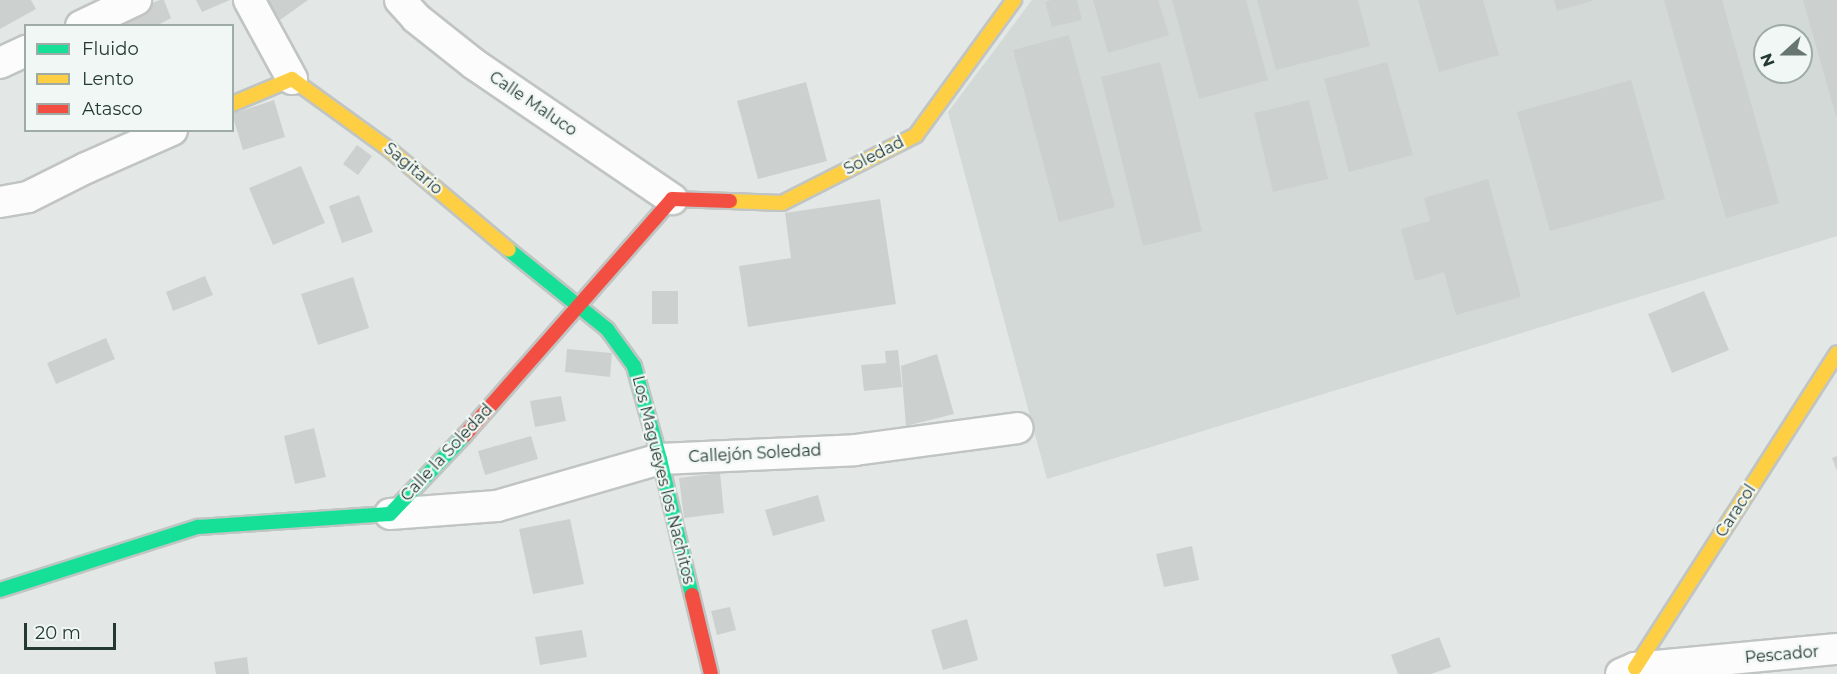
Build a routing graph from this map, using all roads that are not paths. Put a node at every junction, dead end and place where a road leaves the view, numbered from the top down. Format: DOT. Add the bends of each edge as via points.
graph roads {
  1 [pos="136,0"];
  2 [pos="249,0"];
  3 [pos="400,0"];
  4 [pos="1014,0"];
  5 [pos="85,24"];
  6 [pos="24,52"];
  7 [pos="0,63"];
  8 [pos="292,79"];
  9 [pos="234,103"];
  10 [pos="167,132"];
  11 [pos="672,199"];
  12 [pos="0,202"];
  13 [pos="578,308"];
  14 [pos="1837,353"];
  15 [pos="1018,428"];
  16 [pos="660,459"];
  17 [pos="390,514"];
  18 [pos="0,590"];
  19 [pos="1837,649"];
  20 [pos="1628,671"];
  21 [pos="711,674"];
  1 -- 5 [label="street"];
  2 -- 8 [label="street"];
  3 -- 11 [label="street, Calle Maluco" via="416,18 474,64"];
  4 -- 11 [label="street, Soledad" via="916,135 783,203"];
  6 -- 7 [label="street"];
  8 -- 9 [label="street"];
  8 -- 13 [label="street, Sagitario" via="390,150"];
  10 -- 12 [label="street" via="28,197"];
  11 -- 13 [label="street, Calle la Soledad"];
  13 -- 16 [label="street, Los Magueyes los Nachitos" via="607,329 634,366"];
  13 -- 17 [label="street, Calle la Soledad"];
  14 -- 20 [label="street, Caracol"];
  15 -- 16 [label="street, Callejón Soledad" via="855,450"];
  16 -- 17 [label="street, Callejón Soledad" via="497,506"];
  16 -- 21 [label="street, Los Magueyes los Nachitos"];
  17 -- 18 [label="street, Calle la Soledad" via="198,527"];
  19 -- 20 [label="street, Pescador"];
}
